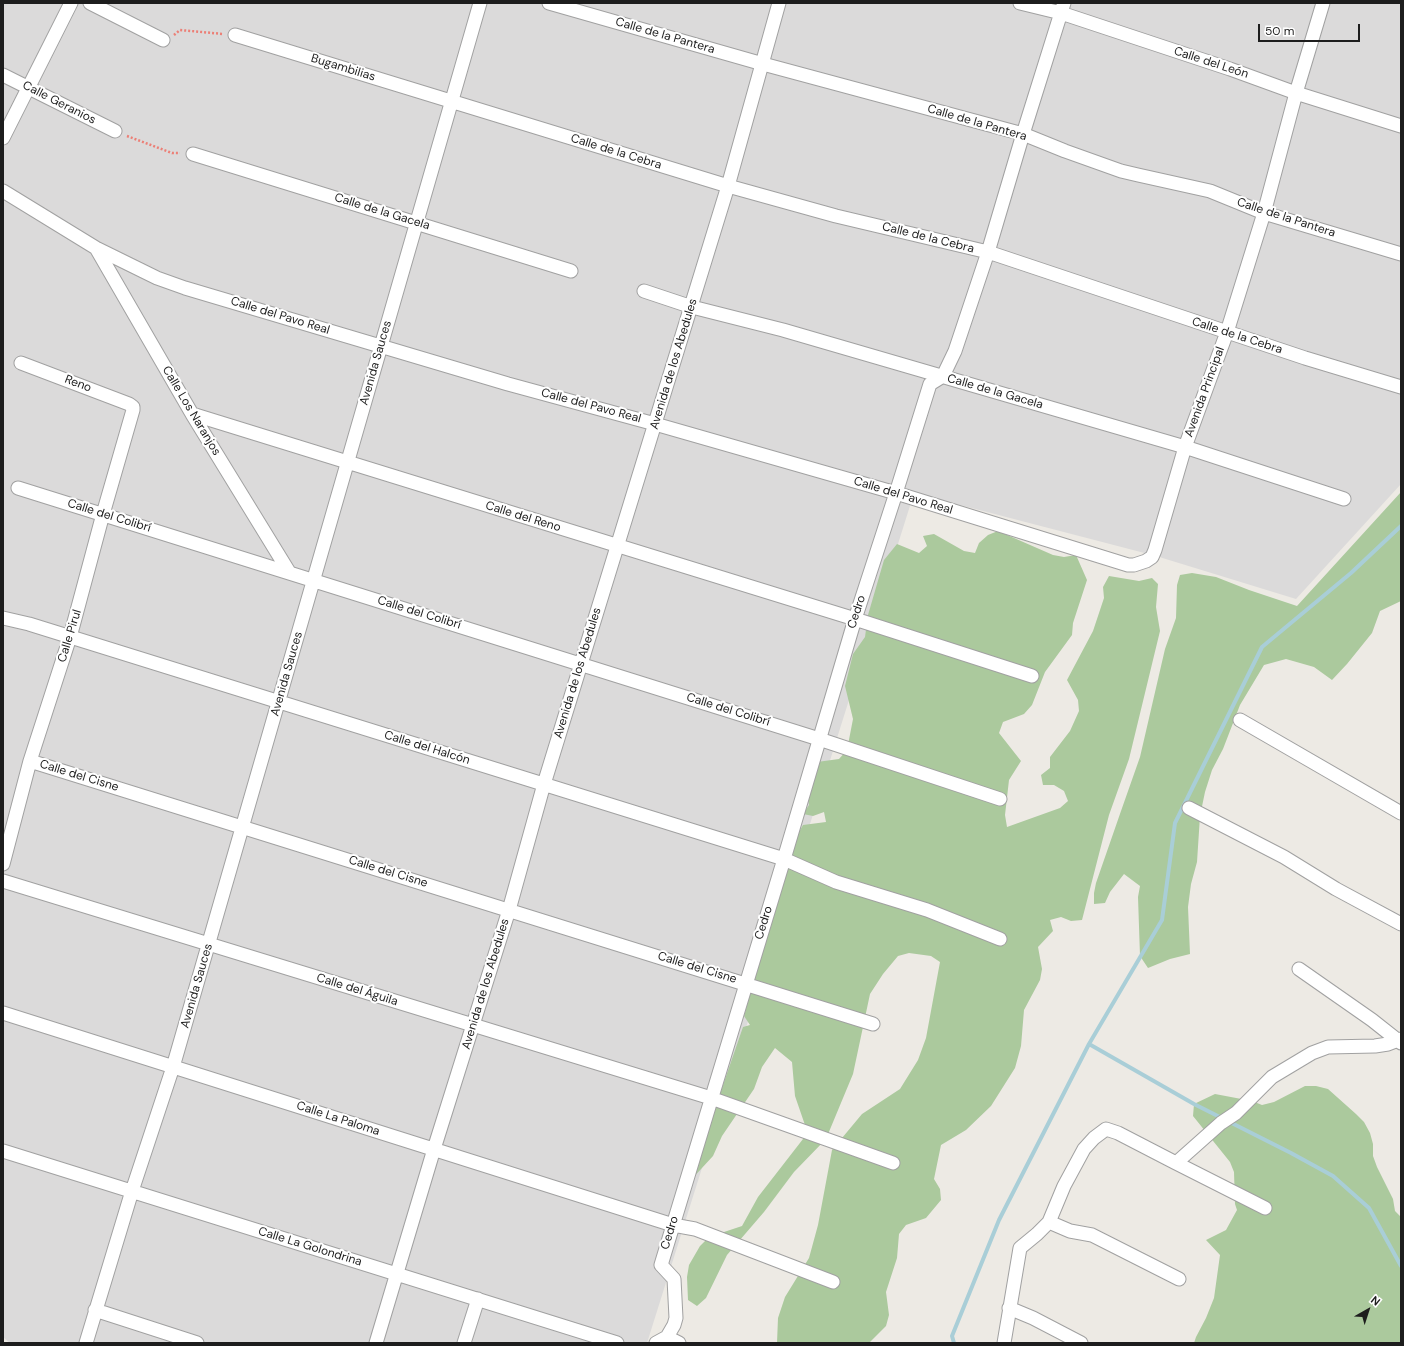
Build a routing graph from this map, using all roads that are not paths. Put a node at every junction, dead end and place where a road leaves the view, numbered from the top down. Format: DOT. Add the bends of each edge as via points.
graph roads {
  1 [pos="71,3"];
  2 [pos="90,3"];
  3 [pos="480,3"];
  4 [pos="549,3"];
  5 [pos="779,3"];
  6 [pos="1020,3"];
  7 [pos="1323,3"];
  8 [pos="1062,8"];
  9 [pos="235,35"];
  10 [pos="163,40"];
  11 [pos="763,64"];
  12 [pos="3,75"];
  13 [pos="28,88"];
  14 [pos="1296,93"];
  15 [pos="452,101"];
  16 [pos="1401,126"];
  17 [pos="115,131"];
  18 [pos="1023,134"];
  19 [pos="3,138"];
  20 [pos="193,154"];
  21 [pos="728,186"];
  22 [pos="3,191"];
  23 [pos="1264,213"];
  24 [pos="417,223"];
  25 [pos="96,248"];
  26 [pos="988,252"];
  27 [pos="1401,254"];
  28 [pos="571,271"];
  29 [pos="644,291"];
  30 [pos="692,306"];
  31 [pos="1227,332"];
  32 [pos="381,346"];
  33 [pos="21,363"];
  34 [pos="943,376"];
  35 [pos="1401,387"];
  36 [pos="133,407"];
  37 [pos="192,414"];
  38 [pos="655,424"];
  39 [pos="1185,447"];
  40 [pos="348,462"];
  41 [pos="18,488"];
  42 [pos="896,493"];
  43 [pos="1344,499"];
  44 [pos="104,514"];
  45 [pos="616,545"];
  46 [pos="1155,550"];
  47 [pos="289,572"];
  48 [pos="314,580"];
  49 [pos="3,618"];
  50 [pos="855,619"];
  51 [pos="70,637"];
  52 [pos="581,664"];
  53 [pos="1032,676"];
  54 [pos="279,702"];
  55 [pos="1240,720"];
  56 [pos="819,738"];
  57 [pos="30,761"];
  58 [pos="544,784"];
  59 [pos="1000,799"];
  60 [pos="1189,808"];
  61 [pos="1401,813"];
  62 [pos="243,827"];
  63 [pos="784,859"];
  64 [pos="3,864"];
  65 [pos="3,881"];
  66 [pos="509,910"];
  67 [pos="1401,924"];
  68 [pos="1000,939"];
  69 [pos="209,944"];
  70 [pos="1299,969"];
  71 [pos="746,984"];
  72 [pos="3,1013"];
  73 [pos="873,1024"];
  74 [pos="472,1025"];
  75 [pos="1400,1041"];
  76 [pos="173,1067"];
  77 [pos="711,1098"];
  78 [pos="434,1149"];
  79 [pos="3,1151"];
  80 [pos="893,1163"];
  81 [pos="1176,1163"];
  82 [pos="132,1191"];
  83 [pos="1265,1208"];
  84 [pos="1049,1222"];
  85 [pos="672,1225"];
  86 [pos="397,1274"];
  87 [pos="1178,1280"];
  88 [pos="833,1282"];
  89 [pos="478,1299"];
  90 [pos="1009,1308"];
  91 [pos="95,1310"];
  92 [pos="663,1341"];
  93 [pos="86,1343"];
  94 [pos="197,1343"];
  95 [pos="376,1343"];
  96 [pos="464,1343"];
  97 [pos="618,1343"];
  98 [pos="679,1343"];
  99 [pos="1004,1343"];
  100 [pos="1081,1343"];
  1 -- 13 [label="street"];
  2 -- 10 [label="street"];
  3 -- 15 [label="street, Avenida Sauces"];
  4 -- 11 [label="street, Calle de la Pantera"];
  5 -- 11 [label="street, Avenida de los Abedules"];
  6 -- 8 [label="street, Calle del León"];
  7 -- 14 [label="street, Avenida Principal"];
  8 -- 14 [label="street, Calle del León"];
  8 -- 18 [label="street"];
  9 -- 15 [label="street, Bugambilias"];
  11 -- 18 [label="street, Calle de la Pantera"];
  11 -- 21 [label="street, Avenida de los Abedules"];
  12 -- 13 [label="street, Calle Geranios"];
  13 -- 17 [label="street, Calle Geranios"];
  13 -- 19 [label="street"];
  14 -- 16 [label="street, Calle del León"];
  14 -- 23 [label="street, Avenida Principal"];
  15 -- 21 [label="street, Calle de la Cebra"];
  15 -- 24 [label="street, Avenida Sauces"];
  18 -- 23 [label="street, Calle de la Pantera" via="1127,172 1210,191"];
  18 -- 26 [label="street"];
  20 -- 24 [label="street, Calle de la Gacela"];
  21 -- 26 [label="street, Calle de la Cebra" via="836,216"];
  21 -- 30 [label="street, Avenida de los Abedules"];
  22 -- 25 [label="street, Calle del Pavo Real"];
  23 -- 27 [label="street, Calle de la Pantera"];
  23 -- 31 [label="street, Avenida Principal"];
  24 -- 28 [label="street, Calle de la Gacela"];
  24 -- 32 [label="street, Avenida Sauces"];
  25 -- 32 [label="street, Calle del Pavo Real" via="157,278 185,288"];
  25 -- 37 [label="street, Calle Los Naranjos"];
  26 -- 31 [label="street, Calle de la Cebra"];
  26 -- 34 [label="street" via="955,351"];
  29 -- 30 [label="street, Calle de la Gacela"];
  30 -- 34 [label="street, Calle de la Gacela"];
  30 -- 38 [label="street, Avenida de los Abedules"];
  31 -- 35 [label="street, Calle de la Cebra"];
  31 -- 39 [label="street, Avenida Principal"];
  32 -- 38 [label="street, Calle del Pavo Real"];
  32 -- 40 [label="street, Avenida Sauces"];
  33 -- 36 [label="street, Reno"];
  34 -- 39 [label="street, Calle de la Gacela"];
  34 -- 42 [label="street, Cedro" via="930,384"];
  36 -- 44 [label="street, Calle Pirul"];
  37 -- 40 [label="street, Calle del Reno"];
  37 -- 47 [label="street, Calle Los Naranjos"];
  38 -- 42 [label="street, Calle del Pavo Real"];
  38 -- 45 [label="street, Avenida de los Abedules"];
  39 -- 43 [label="street, Calle de la Gacela"];
  39 -- 46 [label="street, Avenida Principal"];
  40 -- 45 [label="street, Calle del Reno"];
  40 -- 48 [label="street, Avenida Sauces"];
  41 -- 44 [label="street, Calle del Colibrí"];
  42 -- 46 [label="street, Calle del Pavo Real" via="1128,565 1146,561 1152,557"];
  42 -- 50 [label="street, Cedro"];
  44 -- 47 [label="street, Calle del Colibrí"];
  44 -- 51 [label="street, Calle Pirul"];
  45 -- 50 [label="street, Calle del Reno"];
  45 -- 52 [label="street, Avenida de los Abedules"];
  47 -- 48 [label="street, Calle del Colibrí"];
  48 -- 52 [label="street, Calle del Colibrí"];
  48 -- 54 [label="street, Avenida Sauces"];
  49 -- 51 [label="street, Calle del Halcón"];
  50 -- 53 [label="street, Calle del Reno"];
  50 -- 56 [label="street, Cedro"];
  51 -- 54 [label="street, Calle del Halcón"];
  51 -- 57 [label="street, Calle Pirul"];
  52 -- 56 [label="street, Calle del Colibrí"];
  52 -- 58 [label="street, Avenida de los Abedules"];
  54 -- 58 [label="street, Calle del Halcón"];
  54 -- 62 [label="street, Avenida Sauces"];
  55 -- 61 [label="street"];
  56 -- 59 [label="street, Calle del Colibrí"];
  56 -- 63 [label="street, Cedro"];
  57 -- 62 [label="street, Calle del Cisne"];
  57 -- 64 [label="street, Calle Pirul"];
  58 -- 63 [label="street, Calle del Halcón"];
  58 -- 66 [label="street, Avenida de los Abedules"];
  60 -- 67 [label="street"];
  62 -- 66 [label="street, Calle del Cisne"];
  62 -- 69 [label="street, Avenida Sauces"];
  63 -- 68 [label="street, Calle del Halcón" via="836,882 927,910"];
  63 -- 71 [label="street, Cedro"];
  65 -- 69 [label="street, Calle del Águila"];
  66 -- 71 [label="street, Calle del Cisne"];
  66 -- 74 [label="street, Avenida de los Abedules"];
  69 -- 74 [label="street, Calle del Águila"];
  69 -- 76 [label="street, Avenida Sauces"];
  70 -- 75 [label="street"];
  71 -- 73 [label="street, Calle del Cisne"];
  71 -- 77 [label="street, Cedro"];
  72 -- 76 [label="street, Calle La Paloma"];
  74 -- 77 [label="street, Calle del Águila"];
  74 -- 78 [label="street, Avenida de los Abedules"];
  75 -- 81 [label="street" via="1376,1046 1328,1047 1312,1053 1272,1077 1236,1113"];
  76 -- 78 [label="street, Calle La Paloma"];
  76 -- 82 [label="street, Avenida Sauces"];
  77 -- 80 [label="street, Calle del Águila"];
  77 -- 85 [label="street, Cedro"];
  78 -- 85 [label="street, Calle La Paloma"];
  78 -- 86 [label="street, Avenida de los Abedules"];
  79 -- 82 [label="street, Calle La Golondrina"];
  81 -- 83 [label="street"];
  81 -- 84 [label="street" via="1106,1129 1084,1149 1064,1186"];
  82 -- 86 [label="street, Calle La Golondrina"];
  82 -- 91 [label="street, Avenida Sauces"];
  84 -- 87 [label="street" via="1070,1231 1092,1235"];
  84 -- 90 [label="street" via="1020,1248"];
  85 -- 88 [label="street, Calle La Paloma" via="695,1229"];
  85 -- 92 [label="street, Cedro" via="660,1265 674,1279 676,1318"];
  86 -- 89 [label="street, Calle La Golondrina"];
  86 -- 95 [label="street, Avenida de los Abedules"];
  89 -- 96 [label="street"];
  89 -- 97 [label="street, Calle La Golondrina"];
  90 -- 99 [label="street"];
  90 -- 100 [label="street"];
  91 -- 93 [label="street, Avenida Sauces"];
  91 -- 94 [label="street"];
  92 -- 98 [label="street"];
}
